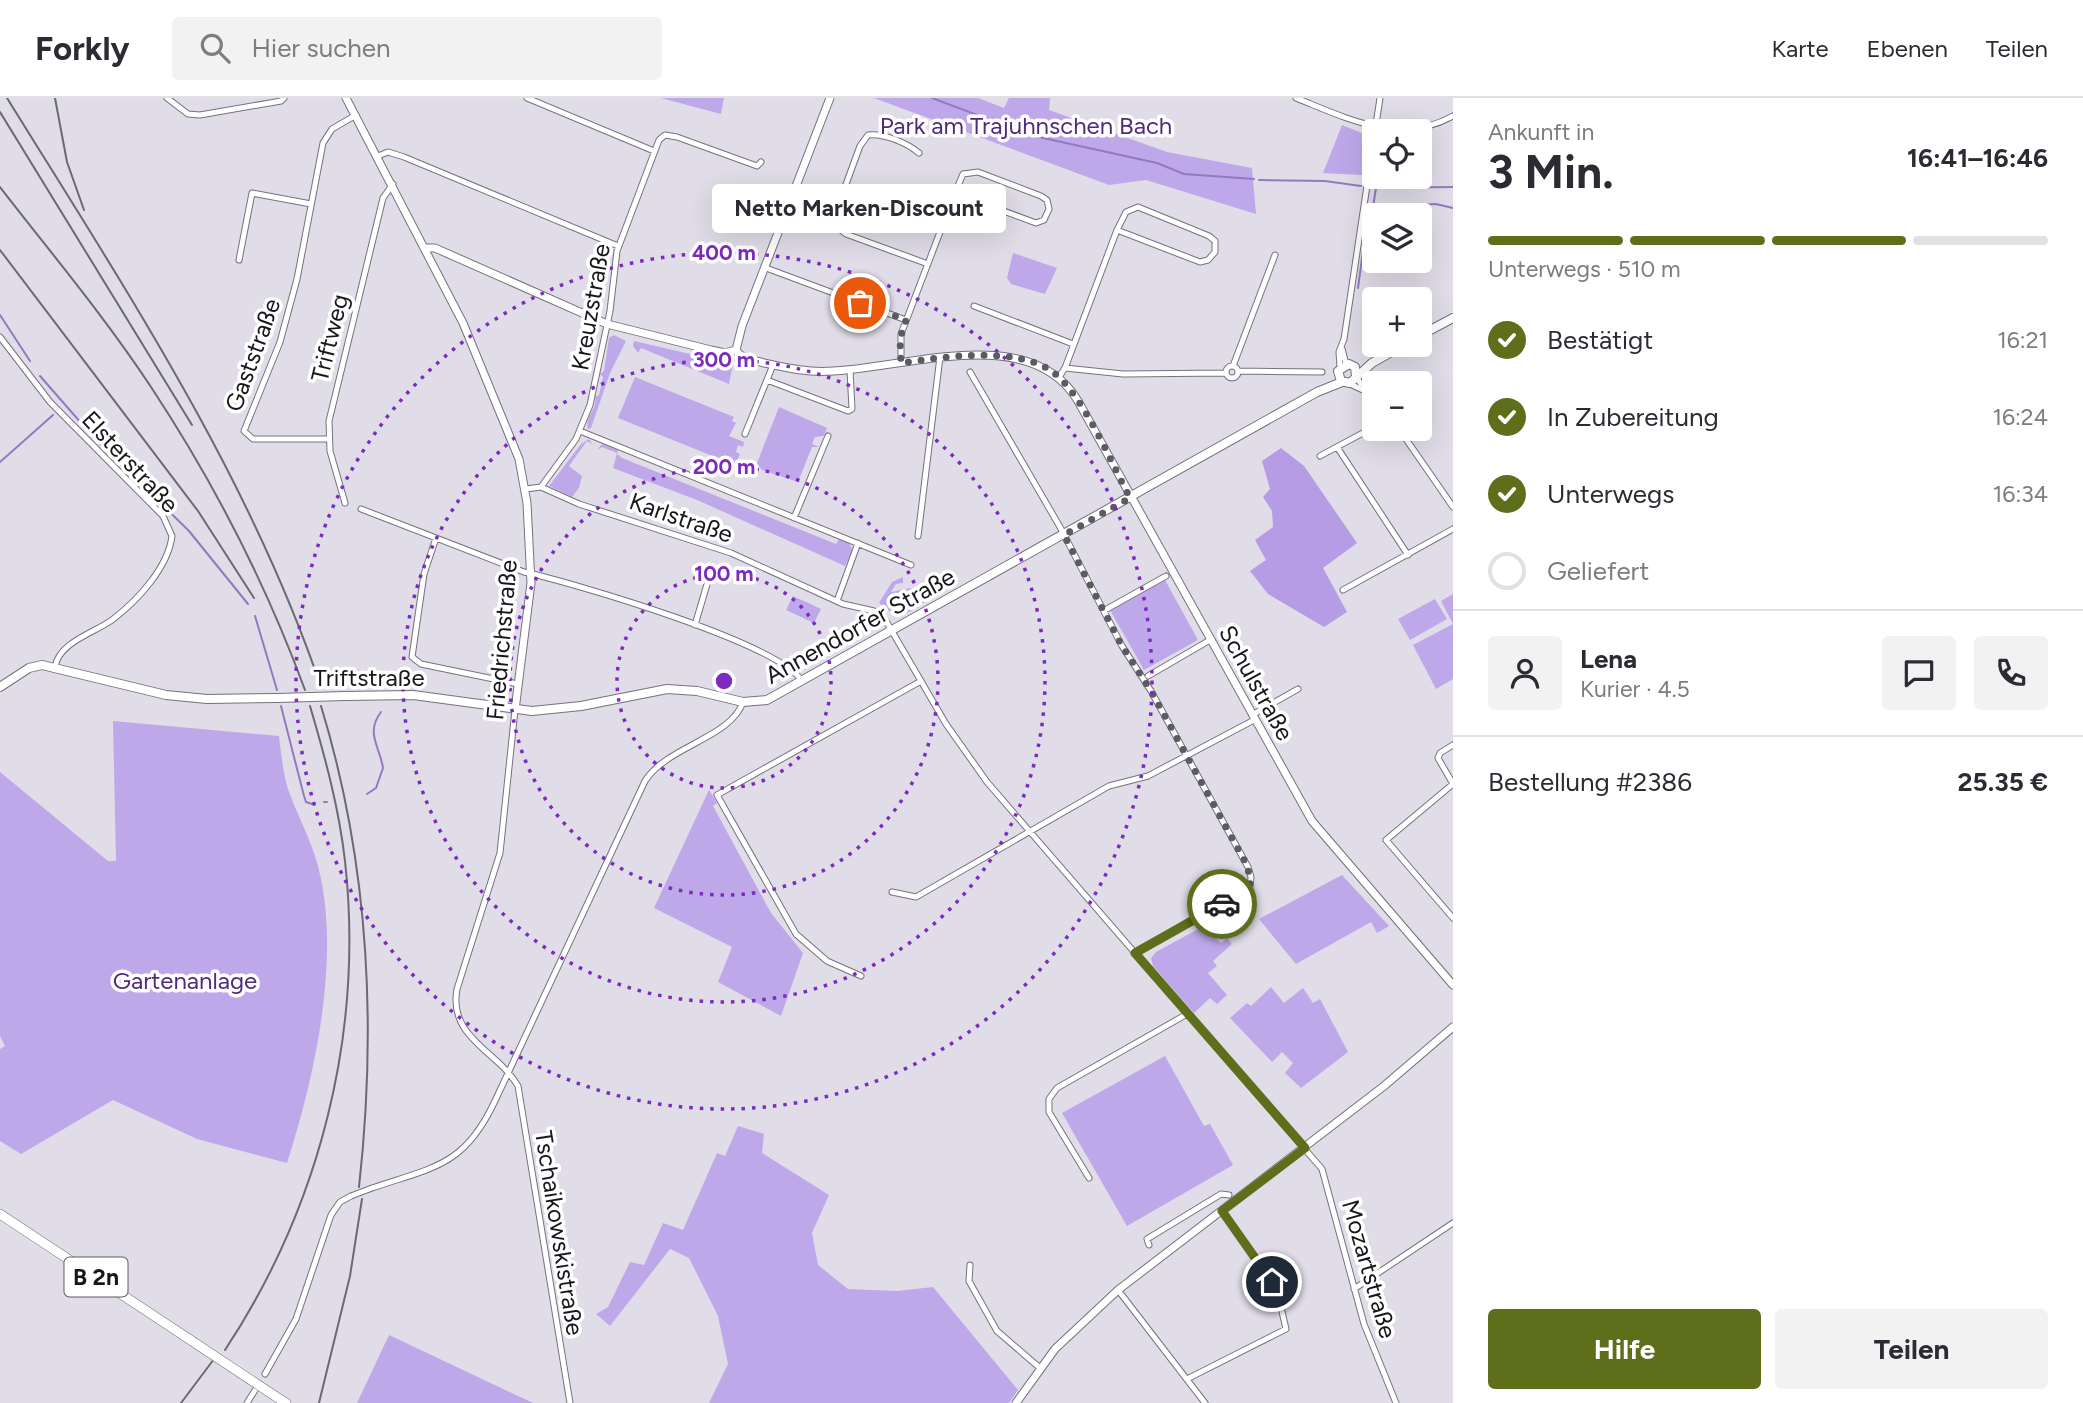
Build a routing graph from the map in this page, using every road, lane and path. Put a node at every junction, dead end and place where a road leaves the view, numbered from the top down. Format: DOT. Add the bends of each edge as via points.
graph roads {
  1 [pos="167,98"];
  2 [pos="284,98"];
  3 [pos="346,98"];
  4 [pos="527,98"];
  5 [pos="830,98"];
  6 [pos="1296,98"];
  7 [pos="1380,98"];
  8 [pos="356,115"];
  9 [pos="1453,116"];
  10 [pos="1377,119"];
  11 [pos="1362,124"];
  12 [pos="1432,125"];
  13 [pos="654,151"];
  14 [pos="919,153"];
  15 [pos="378,156"];
  16 [pos="761,162"];
  17 [pos="393,184"];
  18 [pos="1366,189"];
  19 [pos="955,193"];
  20 [pos="311,204"];
  21 [pos="1117,230"];
  22 [pos="618,246"];
  23 [pos="426,248"];
  24 [pos="1275,255"];
  25 [pos="239,260"];
  26 [pos="928,264"];
  27 [pos="766,268"];
  28 [pos="974,306"];
  29 [pos="1453,318"];
  30 [pos="906,320"];
  31 [pos="607,324"];
  32 [pos="1432,329"];
  33 [pos="0,337"];
  34 [pos="1073,344"];
  35 [pos="736,350"];
  36 [pos="940,357"];
  37 [pos="1383,357"];
  38 [pos="901,363"];
  39 [pos="773,365"];
  40 [pos="1065,368"];
  41 [pos="1236,369"];
  42 [pos="850,370"];
  43 [pos="970,372"];
  44 [pos="1322,372"];
  45 [pos="1225,373"];
  46 [pos="1348,374"];
  47 [pos="1059,377"];
  48 [pos="767,380"];
  49 [pos="1362,388"];
  50 [pos="580,431"];
  51 [pos="1362,433"];
  52 [pos="745,435"];
  53 [pos="828,436"];
  54 [pos="329,439"];
  55 [pos="816,440"];
  56 [pos="1407,441"];
  57 [pos="825,444"];
  58 [pos="1337,447"];
  59 [pos="1320,456"];
  60 [pos="541,487"];
  61 [pos="526,489"];
  62 [pos="1130,498"];
  63 [pos="345,503"];
  64 [pos="1453,507"];
  65 [pos="361,509"];
  66 [pos="794,518"];
  67 [pos="1453,529"];
  68 [pos="1064,535"];
  69 [pos="918,536"];
  70 [pos="436,538"];
  71 [pos="858,543"];
  72 [pos="1408,555"];
  73 [pos="911,565"];
  74 [pos="531,574"];
  75 [pos="710,574"];
  76 [pos="1166,576"];
  77 [pos="1343,590"];
  78 [pos="837,601"];
  79 [pos="1105,610"];
  80 [pos="695,625"];
  81 [pos="893,631"];
  82 [pos="1210,640"];
  83 [pos="55,667"];
  84 [pos="1148,676"];
  85 [pos="921,681"];
  86 [pos="802,682"];
  87 [pos="518,684"];
  88 [pos="0,687"];
  89 [pos="1298,689"];
  90 [pos="743,702"];
  91 [pos="515,710"];
  92 [pos="1253,718"];
  93 [pos="1453,745"];
  94 [pos="1188,756"];
  95 [pos="1453,784"];
  96 [pos="1029,832"];
  97 [pos="1250,885"];
  98 [pos="892,892"];
  99 [pos="1248,907"];
  100 [pos="1453,918"];
  101 [pos="1135,953"];
  102 [pos="861,976"];
  103 [pos="1453,985"];
  104 [pos="1187,1014"];
  105 [pos="1453,1027"];
  106 [pos="506,1072"];
  107 [pos="1305,1148"];
  108 [pos="1089,1178"];
  109 [pos="1229,1195"];
  110 [pos="1222,1211"];
  111 [pos="0,1214"];
  112 [pos="1453,1223"];
  113 [pos="1149,1245"];
  114 [pos="971,1265"];
  115 [pos="1354,1289"];
  116 [pos="1118,1290"];
  117 [pos="1041,1368"];
  118 [pos="265,1374"];
  119 [pos="1187,1379"];
  120 [pos="257,1387"];
  121 [pos="247,1403"];
  122 [pos="286,1403"];
  123 [pos="570,1403"];
  124 [pos="1017,1403"];
  125 [pos="1205,1403"];
  126 [pos="1396,1403"];
  1 -- 2 [label="street" via="188,114 200,115"];
  3 -- 8 [label="street, Friedrichstraße"];
  4 -- 13 [label="street"];
  5 -- 27 [label="street"];
  6 -- 11 [label="street"];
  7 -- 10 [label="street"];
  8 -- 15 [label="street, Friedrichstraße"];
  8 -- 20 [label="street, Gaststraße" via="326,137"];
  9 -- 12 [label="street"];
  13 -- 16 [label="street" via="659,140 670,135 757,166"];
  13 -- 22 [label="street, Kreuzstraße"];
  14 -- 26 [label="street" via="880,135 868,135 834,217 846,234"];
  15 -- 17 [label="street, Friedrichstraße"];
  15 -- 22 [label="street" via="388,152 401,156"];
  17 -- 23 [label="street, Friedrichstraße"];
  17 -- 54 [label="street, Triftweg" via="386,190 380,211 333,399"];
  18 -- 46 [label="street" via="1342,349"];
  19 -- 19 [label="street" via="1036,223 1044,220 1049,209 1041,196 972,171 963,174"];
  19 -- 26 [label="street"];
  20 -- 25 [label="street" via="252,193"];
  20 -- 54 [label="street, Gaststraße" via="280,342 244,431 253,439"];
  21 -- 21 [label="street" via="1200,262 1215,253 1215,241 1209,236 1138,208 1126,212"];
  21 -- 34 [label="street"];
  22 -- 31 [label="street, Kreuzstraße"];
  23 -- 31 [label="street"];
  23 -- 61 [label="street, Friedrichstraße" via="502,412"];
  24 -- 41 [label="street"];
  26 -- 30 [label="street"];
  27 -- 30 [label="street"];
  27 -- 35 [label="street"];
  28 -- 34 [label="street"];
  29 -- 32 [label="main road"];
  30 -- 38 [label="street" via="900,339"];
  31 -- 35 [label="street" via="710,350"];
  31 -- 50 [label="street, Kreuzstraße" via="593,394"];
  33 -- 83 [label="street, Elsterstraße" via="55,408 163,516 172,536 162,563 134,599 103,626 64,650"];
  34 -- 40 [label="street"];
  35 -- 39 [label="street" via="742,357"];
  36 -- 38 [label="street"];
  36 -- 47 [label="street" via="1026,361"];
  36 -- 69 [label="street"];
  37 -- 46 [label="main road, Annendorfer Straße"];
  38 -- 42 [label="street"];
  39 -- 42 [label="street" via="803,371"];
  39 -- 48 [label="street"];
  40 -- 45 [label="street" via="1123,374"];
  40 -- 47 [label="street"];
  41 -- 44 [label="street"];
  41 -- 45 [label="street" via="1227,368"];
  41 -- 45 [label="street" via="1233,379"];
  42 -- 48 [label="street" via="852,408 848,411"];
  43 -- 68 [label="street"];
  46 -- 49 [label="street"];
  46 -- 62 [label="main road, Annendorfer Straße"];
  47 -- 62 [label="street, Schulstraße" via="1078,401"];
  48 -- 52 [label="street"];
  50 -- 60 [label="street, Kreuzstraße"];
  50 -- 66 [label="street"];
  51 -- 58 [label="street"];
  53 -- 57 [label="street"];
  54 -- 63 [label="street, Triftweg"];
  55 -- 57 [label="street"];
  56 -- 64 [label="street"];
  57 -- 66 [label="street"];
  58 -- 59 [label="street"];
  58 -- 72 [label="street"];
  60 -- 61 [label="street"];
  60 -- 78 [label="street, Karlstraße" via="579,504 731,553"];
  61 -- 74 [label="street, Friedrichstraße"];
  62 -- 68 [label="main road, Annendorfer Straße"];
  62 -- 82 [label="street, Schulstraße"];
  65 -- 70 [label="street"];
  66 -- 71 [label="street"];
  67 -- 72 [label="street"];
  68 -- 79 [label="street"];
  68 -- 81 [label="main road, Annendorfer Straße"];
  70 -- 74 [label="street"];
  70 -- 87 [label="street" via="424,574 412,657 421,664"];
  71 -- 73 [label="street"];
  71 -- 78 [label="street"];
  72 -- 77 [label="street"];
  74 -- 80 [label="street"];
  74 -- 87 [label="street, Friedrichstraße"];
  75 -- 80 [label="street"];
  76 -- 79 [label="street"];
  78 -- 81 [label="street, Karlstraße" via="878,614"];
  79 -- 94 [label="street"];
  80 -- 86 [label="street" via="790,667"];
  81 -- 85 [label="street, Mozartstraße"];
  81 -- 86 [label="main road, Annendorfer Straße"];
  82 -- 84 [label="street"];
  82 -- 92 [label="street, Schulstraße"];
  83 -- 88 [label="main road, Triftstraße" via="33,667"];
  83 -- 91 [label="main road, Triftstraße, bridge" via="166,695 207,699 413,695"];
  85 -- 96 [label="street, Mozartstraße" via="967,756"];
  85 -- 102 [label="street" via="717,795 796,934 827,961"];
  86 -- 90 [label="main road, Annendorfer Straße" via="767,700"];
  87 -- 91 [label="street, Friedrichstraße"];
  89 -- 92 [label="street"];
  90 -- 91 [label="main road, Triftstraße" via="667,689 573,707"];
  90 -- 106 [label="street, Annendorfer Straße" via="731,721 662,761 645,781"];
  91 -- 106 [label="street, Friedrichstraße" via="500,853 455,996 463,1029"];
  92 -- 94 [label="street"];
  92 -- 103 [label="street, Schulstraße" via="1318,830"];
  93 -- 95 [label="street" via="1440,753 1441,765"];
  94 -- 96 [label="street" via="1144,777 1115,783"];
  94 -- 97 [label="street" via="1248,867"];
  95 -- 100 [label="street" via="1386,840"];
  96 -- 98 [label="street" via="916,897"];
  96 -- 101 [label="street, Mozartstraße"];
  97 -- 99 [label="street"];
  97 -- 101 [label="street" via="1208,914"];
  101 -- 104 [label="street, Mozartstraße"];
  104 -- 107 [label="street, Mozartstraße"];
  104 -- 108 [label="street" via="1051,1095 1051,1116"];
  105 -- 107 [label="street"];
  106 -- 118 [label="street, Annendorfer Straße, bridge" via="472,1141 453,1157 340,1202 331,1214 296,1319"];
  106 -- 123 [label="street, Tschaikowskistraße" via="518,1086"];
  107 -- 110 [label="street"];
  107 -- 115 [label="street, Mozartstraße" via="1325,1174"];
  109 -- 113 [label="street" via="1222,1194 1147,1239"];
  110 -- 116 [label="street"];
  110 -- 119 [label="street" via="1277,1290 1286,1329"];
  111 -- 122 [label="main road, B 2n, bridge"];
  112 -- 115 [label="street"];
  114 -- 117 [label="street" via="969,1282 997,1331"];
  115 -- 126 [label="street, Mozartstraße"];
  116 -- 117 [label="street" via="1065,1338"];
  116 -- 119 [label="street"];
  117 -- 124 [label="street"];
  119 -- 125 [label="street"];
  120 -- 121 [label="street"];
}
